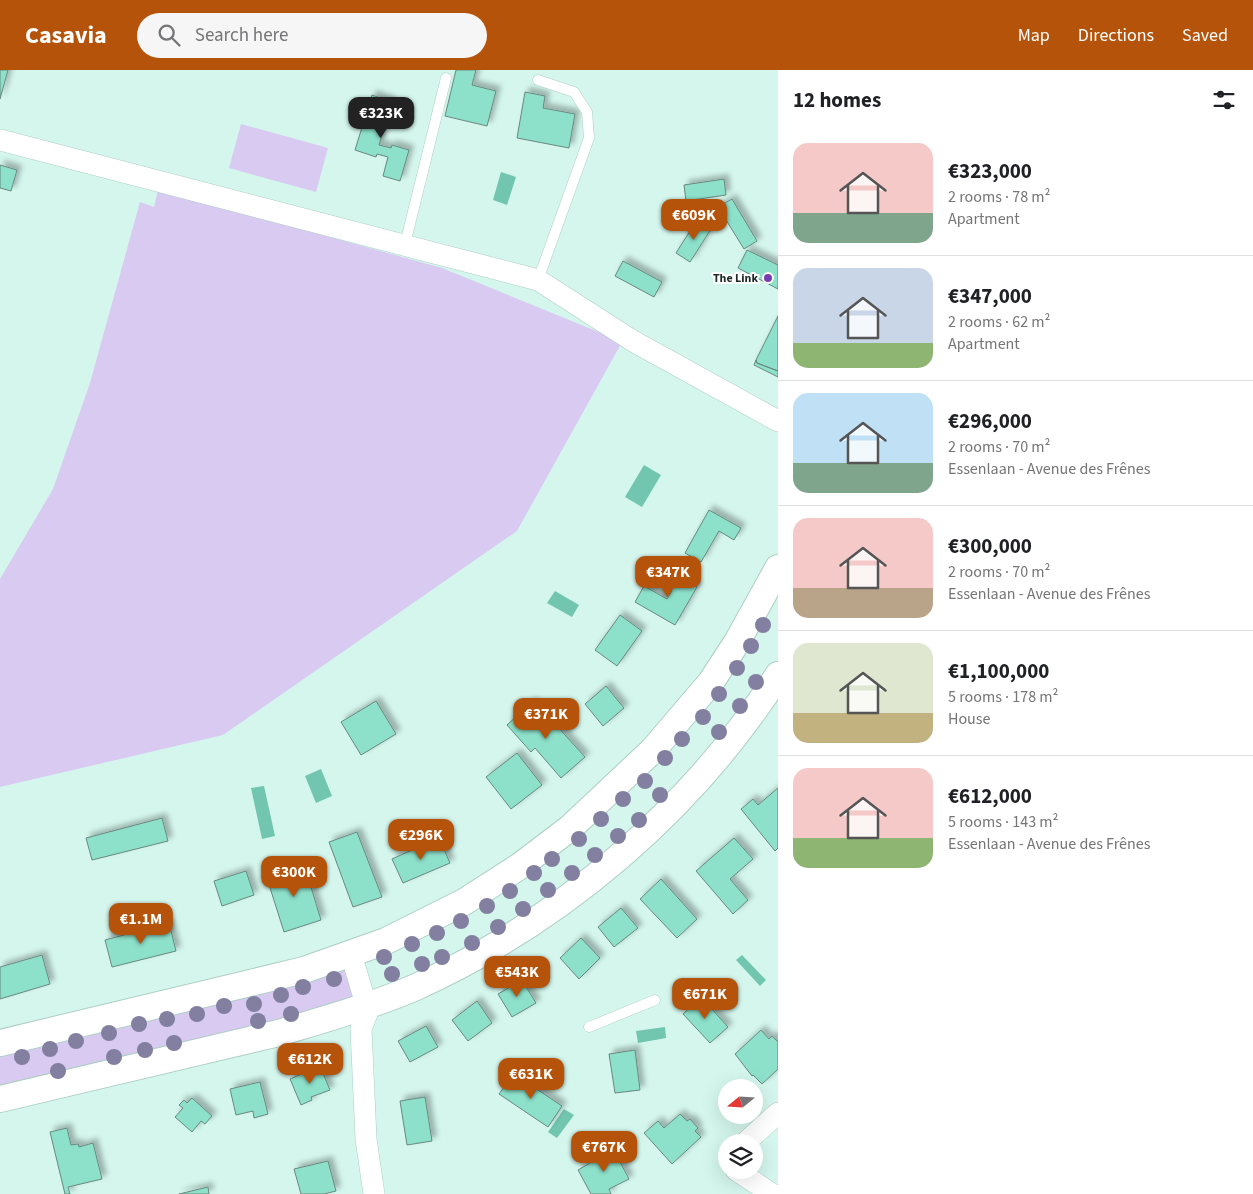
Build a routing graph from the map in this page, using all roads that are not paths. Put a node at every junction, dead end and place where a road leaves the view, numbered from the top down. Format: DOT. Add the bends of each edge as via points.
graph roads {
  1 [pos="446,78"];
  2 [pos="538,80"];
  3 [pos="0,140"];
  4 [pos="405,244"];
  5 [pos="538,280"];
  6 [pos="778,421"];
  7 [pos="778,568"];
  8 [pos="778,675"];
  9 [pos="350,954"];
  10 [pos="655,1000"];
  11 [pos="367,1006"];
  12 [pos="589,1027"];
  13 [pos="0,1044"];
  14 [pos="0,1099"];
  15 [pos="778,1113"];
  16 [pos="755,1134"];
  17 [pos="750,1179"];
  18 [pos="374,1194"];
  19 [pos="772,1194"];
  1 -- 4 [label="lane"];
  2 -- 5 [label="lane" via="574,92 587,112 589,138"];
  3 -- 4 [label="street"];
  4 -- 5 [label="street"];
  5 -- 6 [label="street" via="633,341"];
  7 -- 9 [label="street" via="737,642 676,726 570,828 497,882 428,921"];
  8 -- 11 [label="street" via="730,744 670,808 612,862 541,915 479,955"];
  9 -- 11 [label="street"];
  9 -- 13 [label="street" via="277,978"];
  10 -- 12 [label="lane"];
  11 -- 14 [label="street" via="280,1033"];
  11 -- 18 [label="street" via="361,1029 362,1076"];
  15 -- 16 [label="street"];
  17 -- 19 [label="street"];
}
